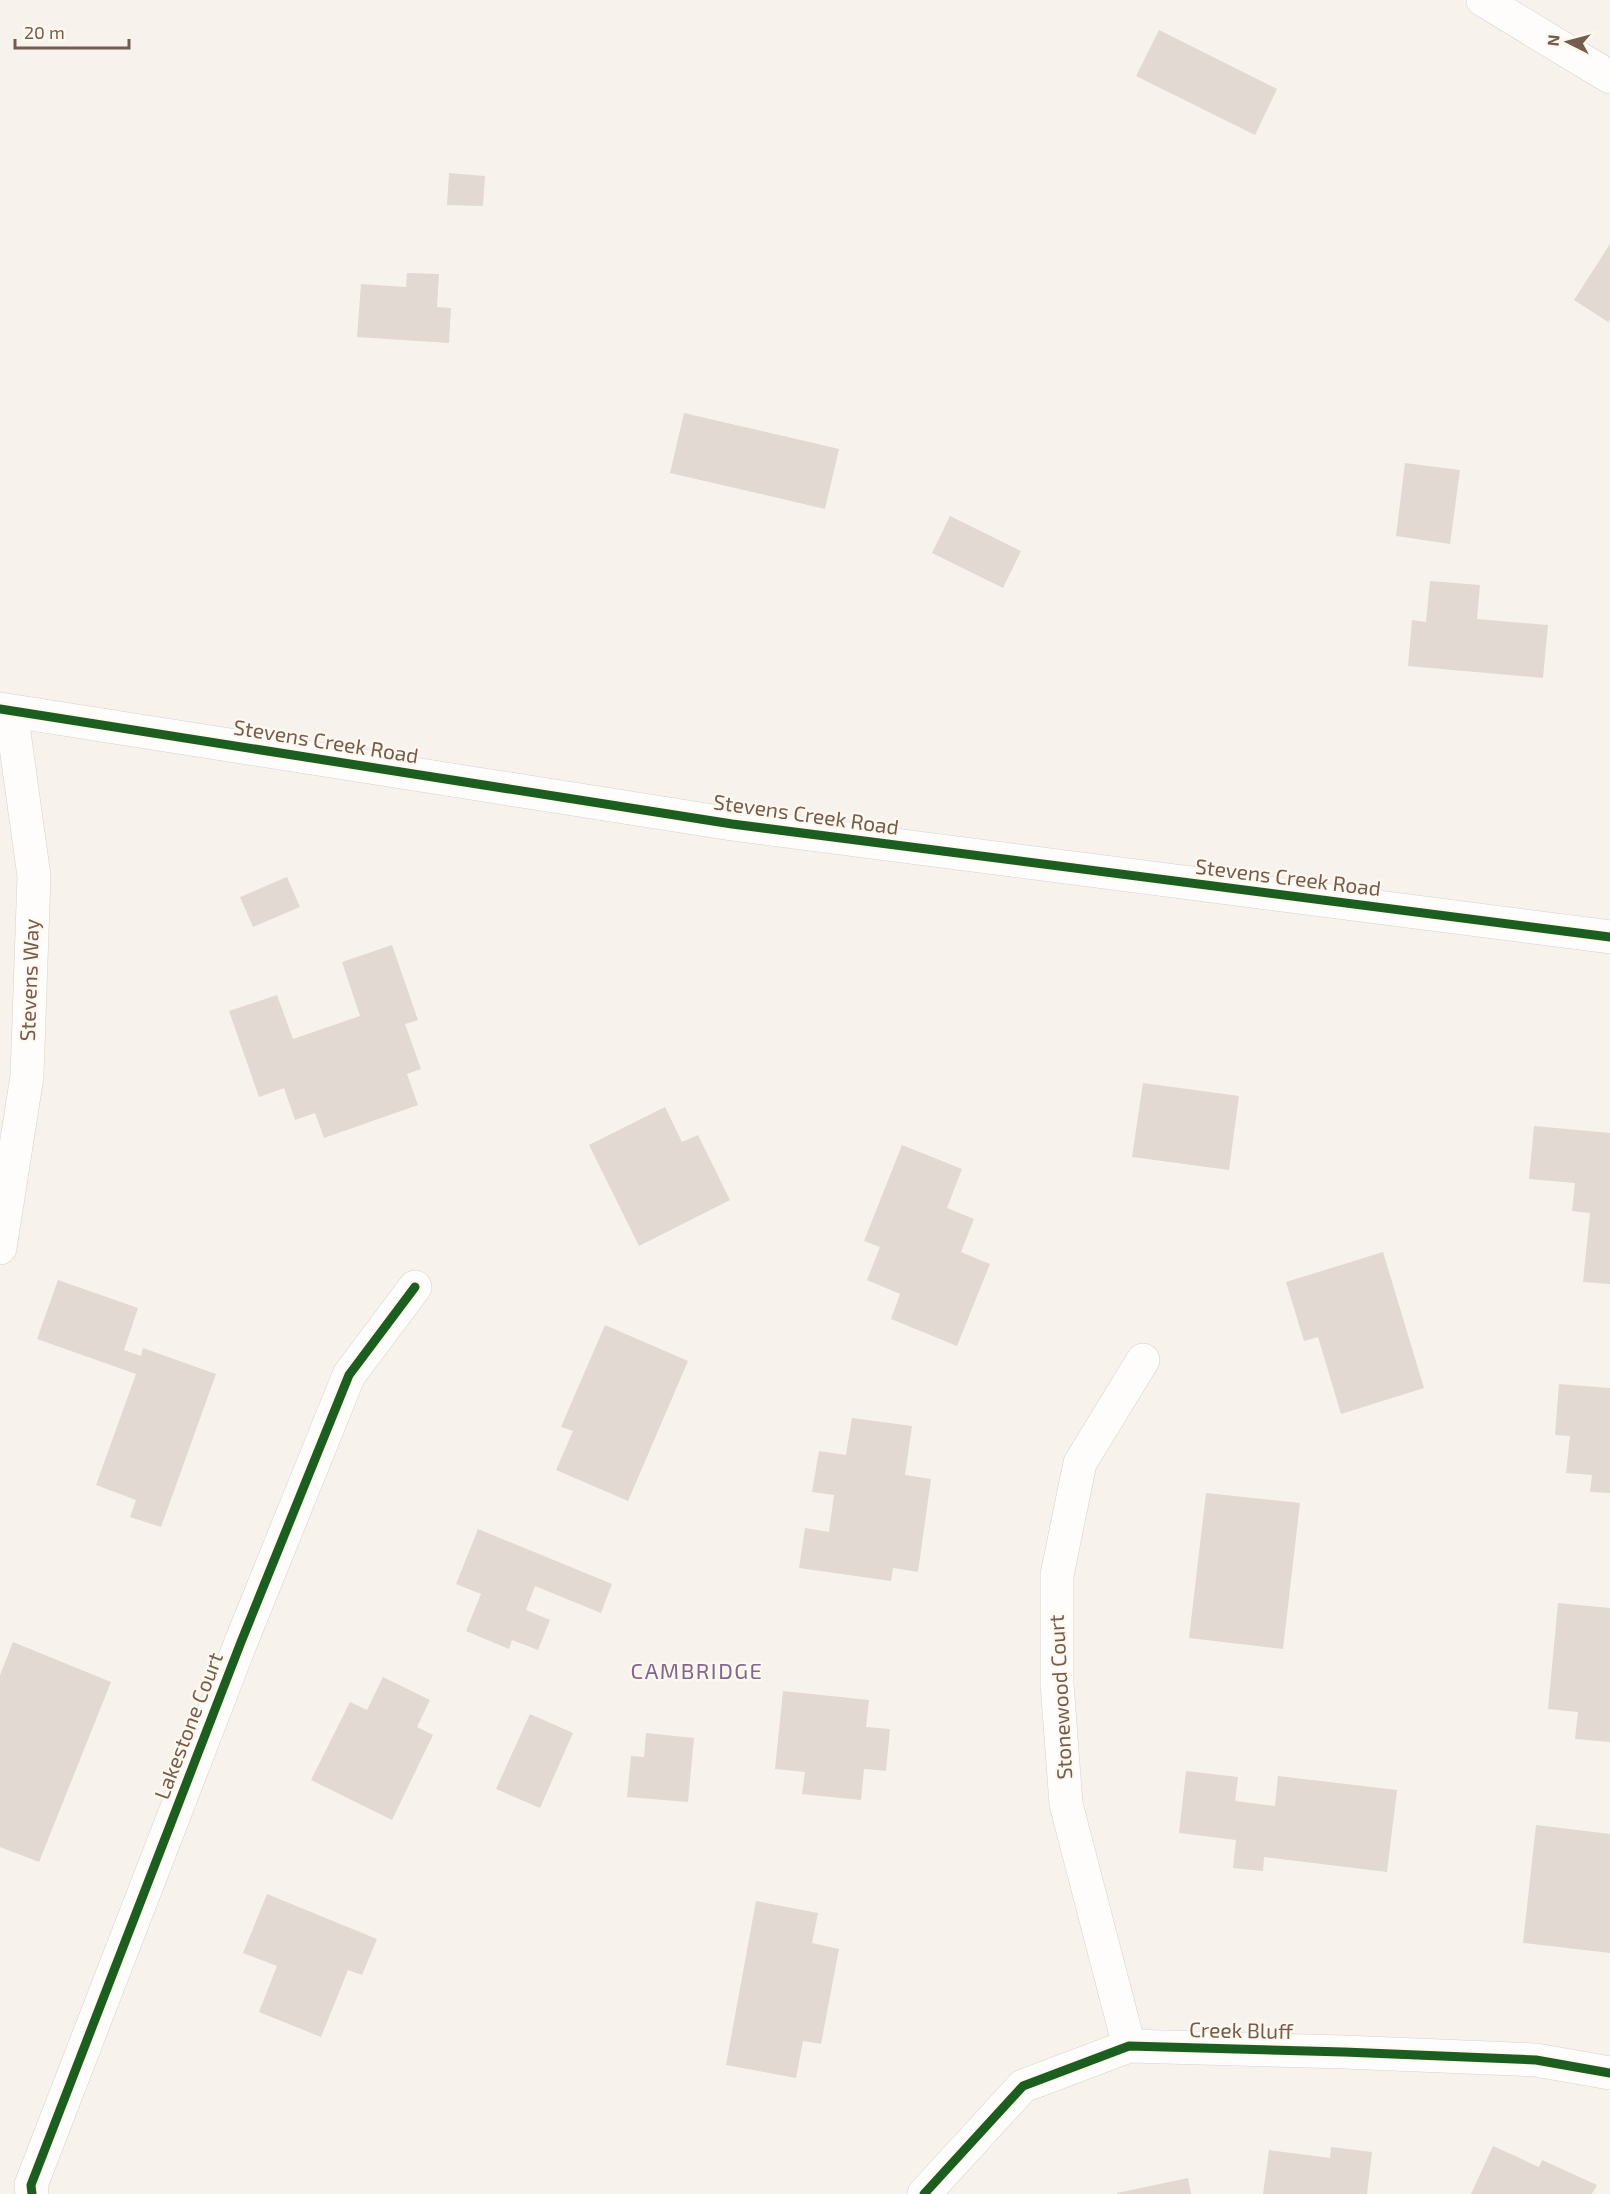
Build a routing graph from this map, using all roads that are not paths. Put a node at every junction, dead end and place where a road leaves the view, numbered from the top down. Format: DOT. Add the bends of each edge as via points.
graph roads {
  1 [pos="1483,0"];
  2 [pos="1610,77"];
  3 [pos="6,710"];
  4 [pos="1610,937"];
  5 [pos="0,1248"];
  6 [pos="416,1287"];
  7 [pos="1143,1360"];
  8 [pos="1130,2046"];
  9 [pos="1610,2073"];
  10 [pos="32,2194"];
  11 [pos="924,2194"];
  1 -- 2 [label="street"];
  3 -- 4 [label="street, Stevens Creek Road" via="732,824"];
  3 -- 5 [label="street, Stevens Way" via="34,876 27,1076"];
  6 -- 10 [label="street, Lakestone Court" via="348,1376 31,2185"];
  7 -- 8 [label="street, Stonewood Court" via="1080,1464 1057,1575 1057,1683 1066,1804"];
  8 -- 9 [label="street, Creek Bluff" via="1536,2060"];
  8 -- 11 [label="street, Creek Bluff" via="1023,2086"];
}
